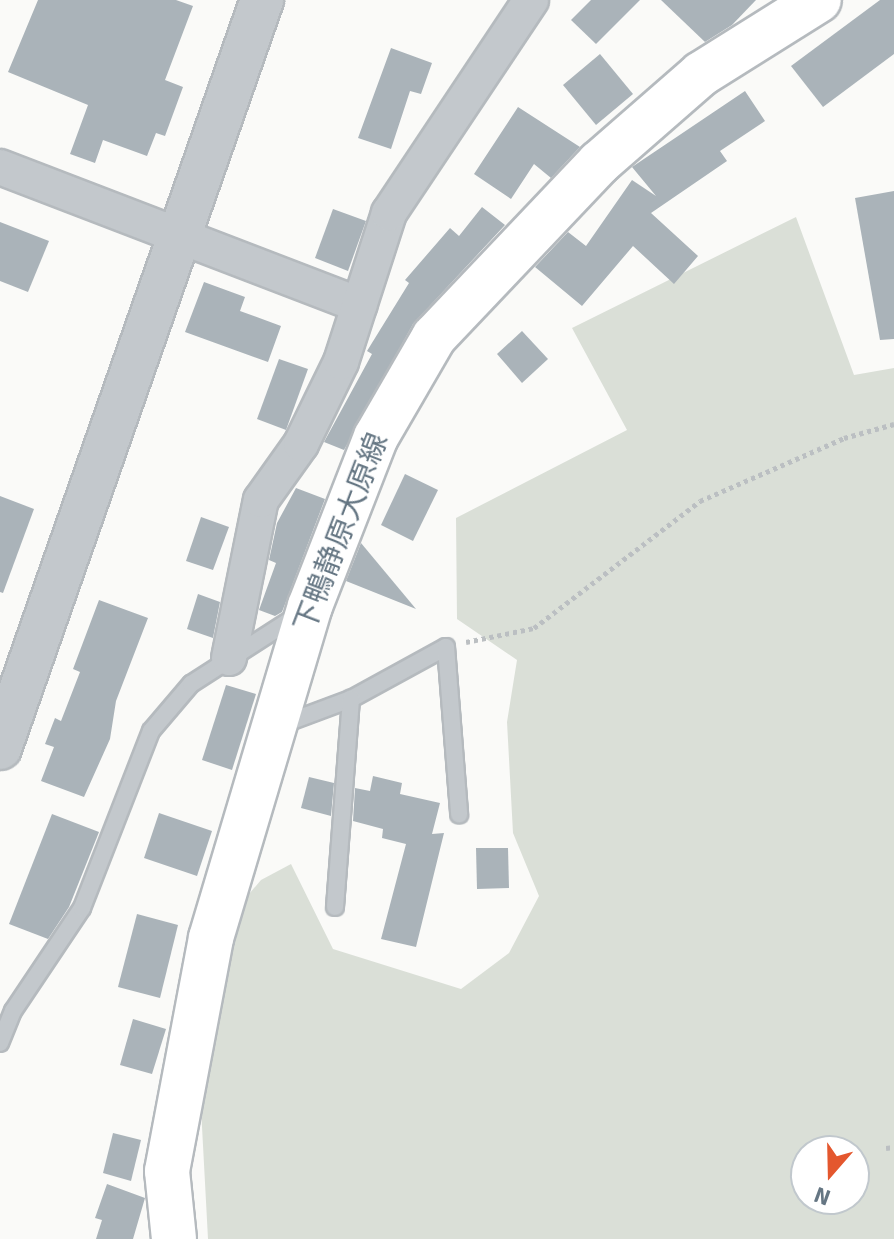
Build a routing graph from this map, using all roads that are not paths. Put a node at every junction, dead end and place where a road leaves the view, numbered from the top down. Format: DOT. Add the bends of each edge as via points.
graph roads {
  1 [pos="262,0"];
  2 [pos="531,0"];
  3 [pos="819,0"];
  4 [pos="0,167"];
  5 [pos="176,235"];
  6 [pos="359,305"];
  7 [pos="310,606"];
  8 [pos="229,658"];
  9 [pos="351,699"];
  10 [pos="276,727"];
  11 [pos="0,748"];
  12 [pos="459,814"];
  13 [pos="335,907"];
  14 [pos="0,1043"];
  15 [pos="174,1239"];
  1 -- 5 [label="street"];
  2 -- 6 [label="street" via="389,213"];
  3 -- 7 [label="main road, 下鴨静原大原線" via="701,74 599,163 434,337 376,437"];
  4 -- 5 [label="street"];
  5 -- 6 [label="street"];
  5 -- 11 [label="street"];
  6 -- 8 [label="street" via="341,362 301,444 261,500"];
  7 -- 8 [label="lane" via="254,648"];
  7 -- 10 [label="main road, 下鴨静原大原線"];
  8 -- 14 [label="lane" via="191,684 151,731 82,908 13,1011"];
  9 -- 10 [label="lane"];
  9 -- 12 [label="lane" via="446,647"];
  9 -- 13 [label="lane"];
  10 -- 15 [label="main road, 下鴨静原大原線" via="211,938 167,1171"];
}
